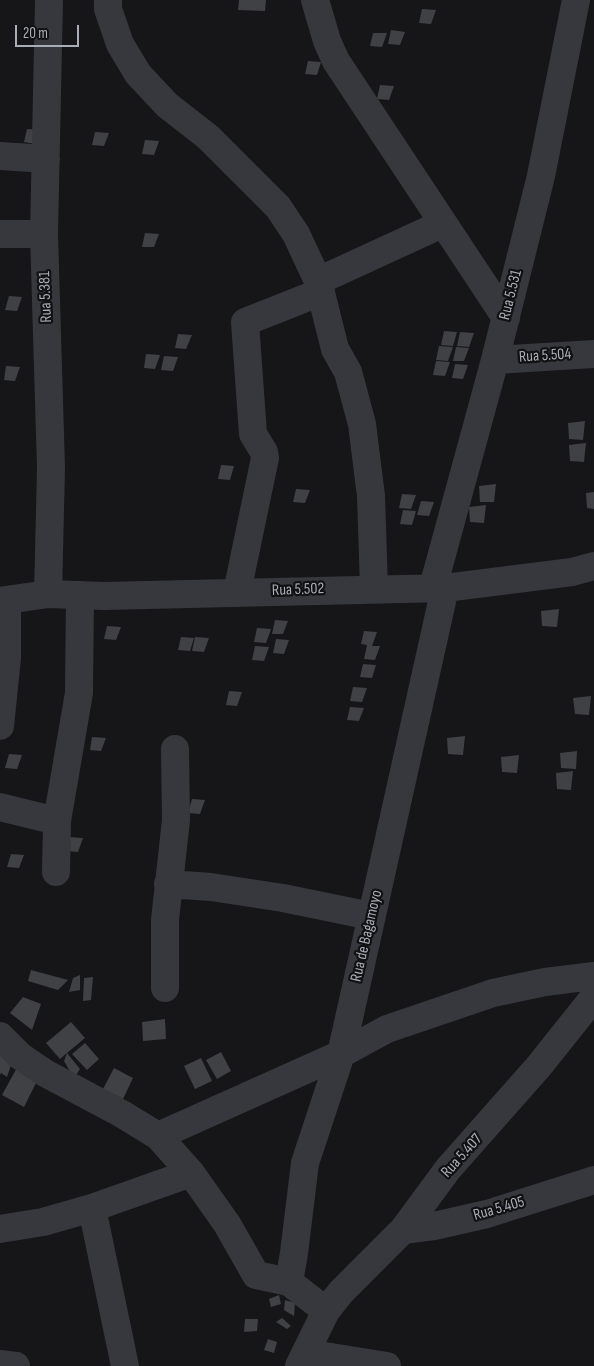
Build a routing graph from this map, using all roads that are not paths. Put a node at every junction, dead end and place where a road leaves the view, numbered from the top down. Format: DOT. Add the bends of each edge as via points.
graph roads {
  1 [pos="49,0"];
  2 [pos="108,0"];
  3 [pos="315,0"];
  4 [pos="576,0"];
  5 [pos="0,156"];
  6 [pos="46,159"];
  7 [pos="442,224"];
  8 [pos="0,234"];
  9 [pos="44,234"];
  10 [pos="320,286"];
  11 [pos="506,318"];
  12 [pos="594,354"];
  13 [pos="495,360"];
  14 [pos="594,566"];
  15 [pos="374,588"];
  16 [pos="439,588"];
  17 [pos="237,592"];
  18 [pos="48,594"];
  19 [pos="80,595"];
  20 [pos="3,601"];
  21 [pos="0,726"];
  22 [pos="175,749"];
  23 [pos="0,806"];
  24 [pos="57,821"];
  25 [pos="56,872"];
  26 [pos="168,884"];
  27 [pos="371,916"];
  28 [pos="594,976"];
  29 [pos="165,988"];
  30 [pos="594,997"];
  31 [pos="0,1036"];
  32 [pos="340,1054"];
  33 [pos="158,1136"];
  34 [pos="191,1173"];
  35 [pos="594,1180"];
  36 [pos="92,1208"];
  37 [pos="0,1229"];
  38 [pos="403,1230"];
  39 [pos="289,1282"];
  40 [pos="326,1311"];
  41 [pos="302,1360"];
  42 [pos="0,1364"];
  43 [pos="16,1366"];
  44 [pos="125,1366"];
  45 [pos="387,1366"];
  1 -- 6 [label="street, Rua 5.381"];
  2 -- 10 [label="street" via="120,44 138,74 167,104 208,136 278,208 296,234"];
  3 -- 7 [label="street" via="326,41 336,61"];
  4 -- 11 [label="street, Rua 5.531" via="541,176"];
  5 -- 6 [label="street"];
  6 -- 9 [label="street, Rua 5.381"];
  7 -- 10 [label="street"];
  7 -- 11 [label="street"];
  8 -- 9 [label="street"];
  9 -- 18 [label="street, Rua 5.381" via="51,468"];
  10 -- 15 [label="street" via="335,349 348,372 362,424 371,496"];
  10 -- 17 [label="street" via="245,322 253,434 265,458"];
  11 -- 13 [label="street, Rua 5.531"];
  12 -- 13 [label="street, Rua 5.504"];
  13 -- 16 [label="street, Rua 5.531"];
  14 -- 16 [label="street, Rua 5.502" via="572,572"];
  15 -- 16 [label="street, Rua 5.502"];
  15 -- 17 [label="street, Rua 5.502"];
  16 -- 27 [label="street, Rua de Bagamoyo"];
  17 -- 19 [label="street, Rua 5.502"];
  18 -- 19 [label="street, Rua 5.502"];
  18 -- 20 [label="street, Rua 5.502"];
  19 -- 24 [label="street" via="79,693"];
  20 -- 21 [label="street" via="7,658"];
  22 -- 26 [label="street" via="176,820"];
  23 -- 24 [label="street"];
  24 -- 25 [label="street"];
  26 -- 27 [label="street" via="283,898"];
  26 -- 29 [label="street"];
  27 -- 32 [label="street, Rua de Bagamoyo"];
  28 -- 32 [label="street" via="493,993 387,1029"];
  30 -- 38 [label="street, Rua 5.407" via="527,1080 448,1169"];
  31 -- 33 [label="street" via="44,1074"];
  32 -- 33 [label="street"];
  32 -- 39 [label="street, Rua de Bagamoyo" via="305,1163"];
  33 -- 34 [label="street"];
  34 -- 36 [label="street"];
  34 -- 39 [label="street" via="256,1275"];
  35 -- 38 [label="street, Rua 5.405" via="487,1214"];
  36 -- 37 [label="street" via="43,1222"];
  36 -- 44 [label="street"];
  38 -- 40 [label="street, Rua 5.407"];
  39 -- 40 [label="street"];
  40 -- 41 [label="street"];
  41 -- 45 [label="street"];
  42 -- 43 [label="street"];
}
